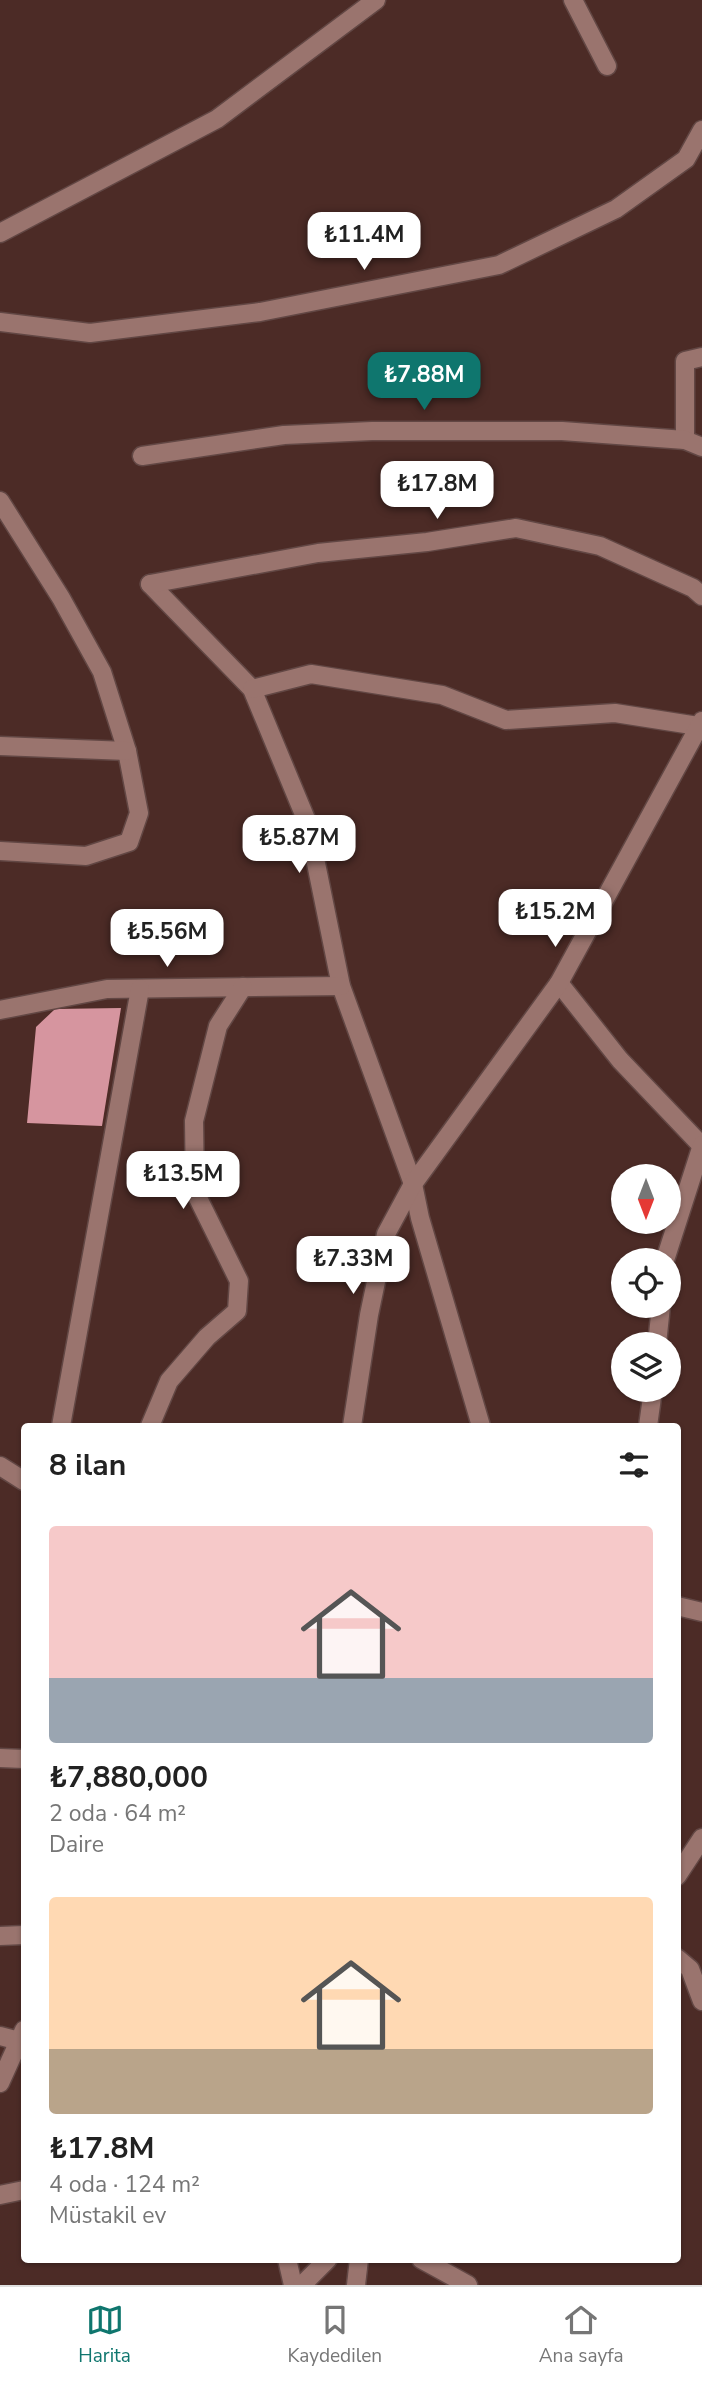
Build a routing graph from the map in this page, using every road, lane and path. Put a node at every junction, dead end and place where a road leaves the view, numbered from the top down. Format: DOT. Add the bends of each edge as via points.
graph roads {
  1 [pos="376,0"];
  2 [pos="573,0"];
  3 [pos="607,66"];
  4 [pos="702,130"];
  5 [pos="0,233"];
  6 [pos="0,322"];
  7 [pos="702,357"];
  8 [pos="685,440"];
  9 [pos="702,447"];
  10 [pos="142,456"];
  11 [pos="0,501"];
  12 [pos="702,596"];
  13 [pos="252,689"];
  14 [pos="700,724"];
  15 [pos="0,747"];
  16 [pos="127,751"];
  17 [pos="0,851"];
  18 [pos="559,983"];
  19 [pos="341,986"];
  20 [pos="243,987"];
  21 [pos="140,989"];
  22 [pos="0,1010"];
  23 [pos="702,1145"];
  24 [pos="413,1184"];
  25 [pos="669,1248"];
  26 [pos="651,1402"];
  27 [pos="62,1423"];
  28 [pos="151,1423"];
  29 [pos="352,1423"];
  30 [pos="480,1423"];
  31 [pos="648,1423"];
  32 [pos="0,1466"];
  33 [pos="21,1479"];
  34 [pos="681,1607"];
  35 [pos="702,1612"];
  36 [pos="0,1758"];
  37 [pos="21,1759"];
  38 [pos="702,1838"];
  39 [pos="681,1870"];
  40 [pos="21,1935"];
  41 [pos="0,1936"];
  42 [pos="681,1961"];
  43 [pos="702,2001"];
  44 [pos="0,2036"];
  45 [pos="21,2036"];
  46 [pos="21,2038"];
  47 [pos="0,2083"];
  48 [pos="21,2191"];
  49 [pos="0,2195"];
  50 [pos="289,2263"];
  51 [pos="324,2263"];
  52 [pos="359,2263"];
  53 [pos="428,2263"];
  54 [pos="293,2285"];
  55 [pos="302,2285"];
  56 [pos="356,2285"];
  57 [pos="468,2285"];
  1 -- 5 [label="street" via="217,119"];
  2 -- 3 [label="street"];
  4 -- 6 [label="street" via="686,159 616,209 499,265 260,312 90,333"];
  7 -- 8 [label="street" via="685,361"];
  8 -- 9 [label="street"];
  8 -- 10 [label="street" via="562,431 372,431 284,435"];
  11 -- 16 [label="street" via="102,672"];
  12 -- 13 [label="street" via="600,546 516,528 318,553 150,584"];
  13 -- 14 [label="street" via="311,674 442,695 506,720 615,713"];
  13 -- 19 [label="street" via="308,824"];
  14 -- 18 [label="street"];
  15 -- 16 [label="street"];
  16 -- 17 [label="street" via="139,813 129,842 86,856"];
  18 -- 23 [label="street" via="620,1060"];
  18 -- 24 [label="street"];
  19 -- 20 [label="street"];
  19 -- 24 [label="street"];
  20 -- 21 [label="street"];
  20 -- 28 [label="street" via="218,1026 194,1121 195,1192 239,1281 237,1311 207,1336 169,1381"];
  21 -- 22 [label="street" via="107,989"];
  21 -- 27 [label="street"];
  23 -- 25 [label="street"];
  24 -- 29 [label="street" via="386,1234"];
  24 -- 30 [label="street"];
  26 -- 31 [label="street"];
  32 -- 33 [label="street"];
  34 -- 35 [label="street"];
  36 -- 37 [label="street"];
  38 -- 39 [label="street"];
  40 -- 41 [label="street"];
  42 -- 43 [label="street" via="690,1969"];
  44 -- 45 [label="street"];
  46 -- 47 [label="street"];
  48 -- 49 [label="street"];
  50 -- 54 [label="street"];
  51 -- 55 [label="street"];
  52 -- 56 [label="street"];
  53 -- 57 [label="street"];
}
